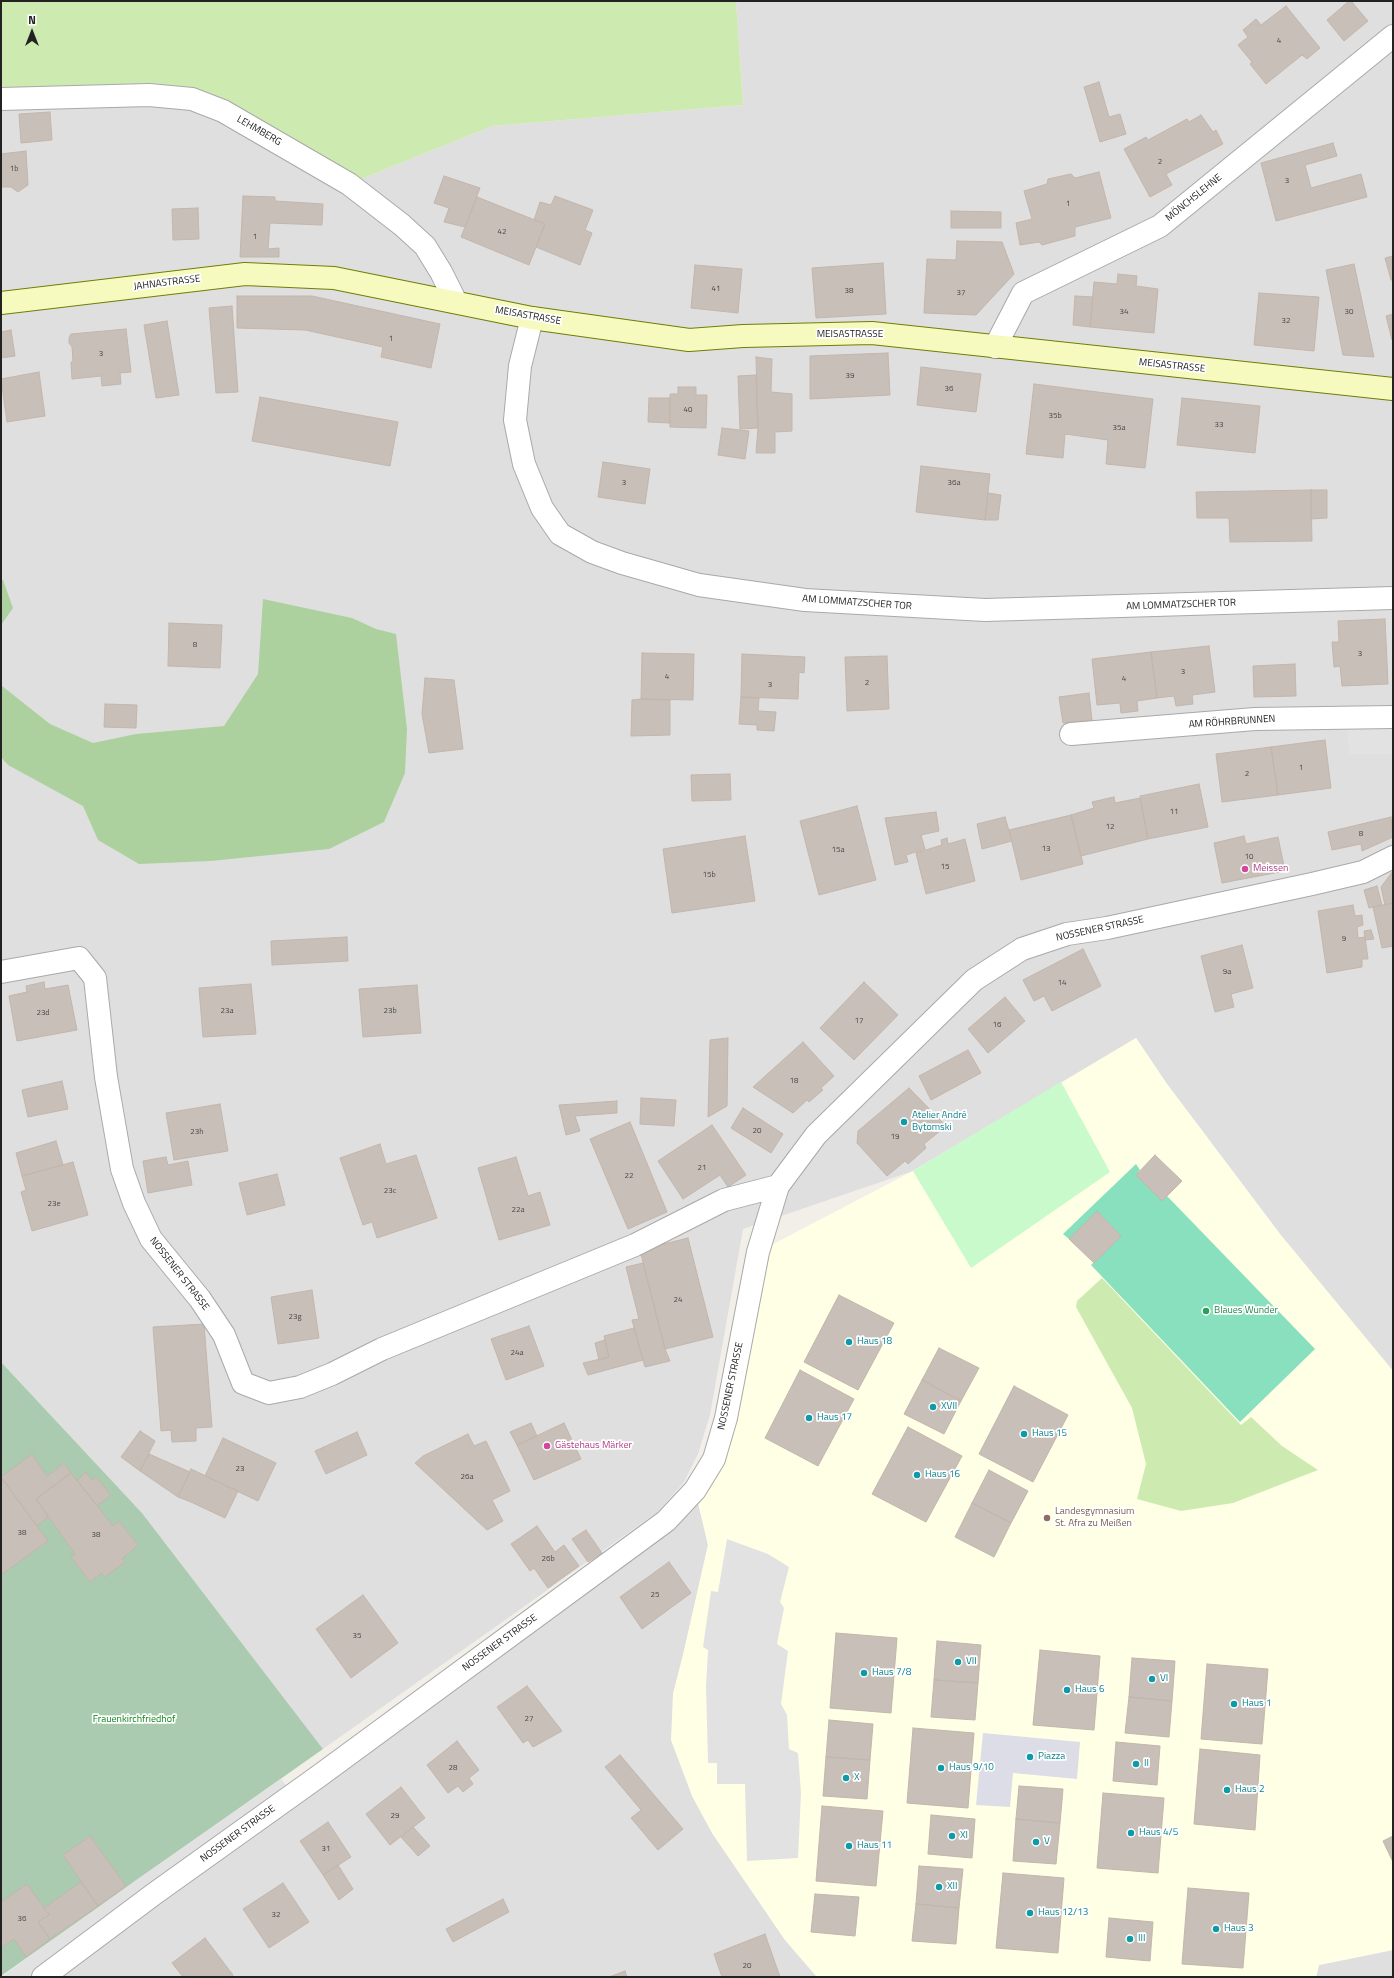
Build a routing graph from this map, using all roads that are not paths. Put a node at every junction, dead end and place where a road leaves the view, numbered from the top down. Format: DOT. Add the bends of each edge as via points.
graph roads {
  1 [pos="1393,36"];
  2 [pos="1,99"];
  3 [pos="334,278"];
  4 [pos="456,302"];
  5 [pos="1,304"];
  6 [pos="532,318"];
  7 [pos="995,347"];
  8 [pos="1393,389"];
  9 [pos="1393,598"];
  10 [pos="1393,717"];
  11 [pos="1071,734"];
  12 [pos="1393,857"];
  13 [pos="1,972"];
  14 [pos="778,1186"];
  15 [pos="43,1977"];
  1 -- 7 [label="street, MÖNCHSLEHNE" via="1160,226 1023,293"];
  2 -- 4 [label="street, LEHMBERG" via="149,95 192,99 223,110 349,184 402,225 425,246"];
  3 -- 4 [label="street, MEISASTRASSE"];
  3 -- 5 [label="street, JAHNASTRASSE" via="245,274"];
  4 -- 6 [label="street, MEISASTRASSE"];
  6 -- 7 [label="street, MEISASTRASSE" via="689,340 872,333"];
  6 -- 9 [label="street, AM LOMMATZSCHER TOR" via="520,366 515,420 524,464 542,508 560,534 592,552 622,563 698,585 805,600 985,610"];
  7 -- 8 [label="street, MEISASTRASSE"];
  10 -- 11 [label="street, AM RÖHRBRUNNEN" via="1255,719"];
  12 -- 14 [label="street, NOSSENER STRASSE" via="1363,872 1108,928 1067,934 1022,949 974,980 816,1135"];
  13 -- 14 [label="street, NOSSENER STRASSE" via="79,958 95,978 106,1077 122,1170 134,1203 151,1239 200,1299 224,1335 243,1383 269,1393 300,1387 326,1377 382,1349 635,1245 724,1200"];
  14 -- 15 [label="street, NOSSENER STRASSE" via="758,1252 726,1418 714,1459 695,1490 666,1522"];
}
